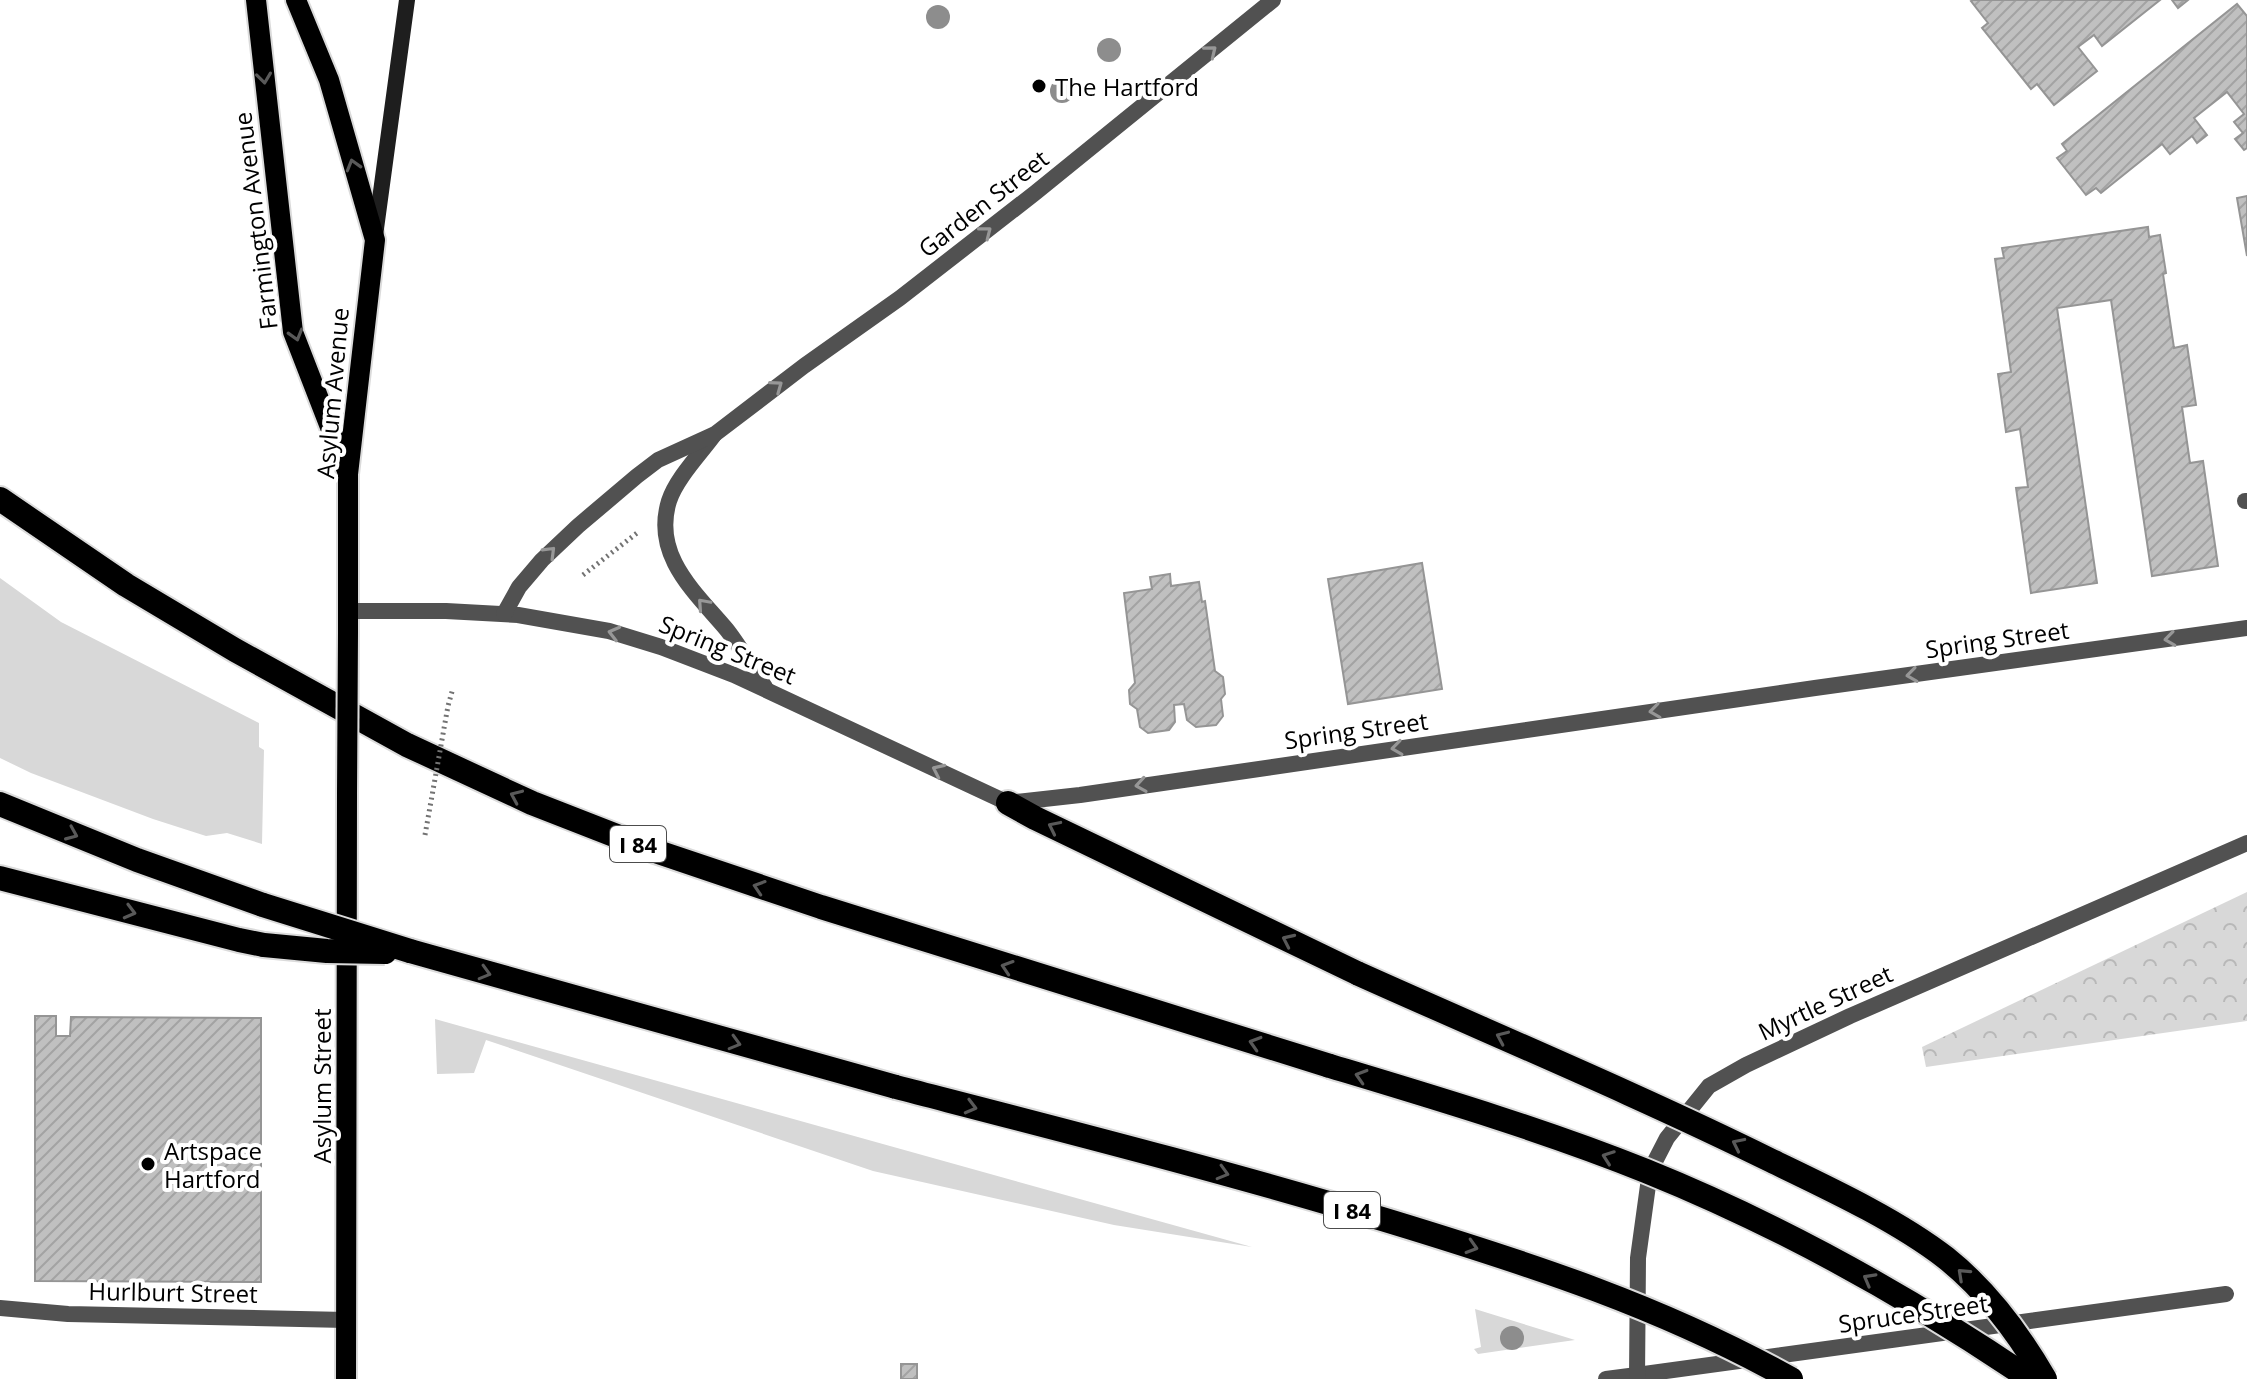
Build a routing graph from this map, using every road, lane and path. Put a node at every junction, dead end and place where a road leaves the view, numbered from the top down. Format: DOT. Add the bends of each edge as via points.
graph roads {
  1 [pos="256,0"];
  2 [pos="296,0"];
  3 [pos="407,0"];
  4 [pos="1273,0"];
  5 [pos="375,240"];
  6 [pos="715,434"];
  7 [pos="348,474"];
  8 [pos="0,499"];
  9 [pos="642,531"];
  10 [pos="583,575"];
  11 [pos="348,611"];
  12 [pos="504,614"];
  13 [pos="2247,628"];
  14 [pos="453,688"];
  15 [pos="766,689"];
  16 [pos="347,794"];
  17 [pos="1008,803"];
  18 [pos="0,804"];
  19 [pos="425,835"];
  20 [pos="2247,843"];
  21 [pos="0,878"];
  22 [pos="410,951"];
  23 [pos="2226,1294"];
  24 [pos="0,1308"];
  25 [pos="346,1320"];
  26 [pos="1637,1377"];
  27 [pos="346,1379"];
  28 [pos="1606,1379"];
  29 [pos="1791,1379"];
  30 [pos="2030,1379"];
  31 [pos="2045,1379"];
  1 -- 7 [label="main road, Farmington Avenue, one-way" via="293,332"];
  5 -- 2 [label="main road, one-way" via="329,80"];
  3 -- 5 [label="main road, Asylum Avenue"];
  6 -- 4 [label="street, Garden Street, one-way" via="932,274"];
  5 -- 7 [label="main road, Asylum Avenue"];
  12 -- 6 [label="street, Garden Street, one-way" via="530,572 578,526 658,460"];
  15 -- 6 [label="street, Garden Street, one-way" via="685,581 668,539 672,494"];
  7 -- 11 [label="main road, Asylum Avenue"];
  30 -- 8 [label="highway, I 84, one-way, bridge" via="1940,1320 1791,1237 1593,1151 821,907 532,803 419,751 235,650 126,585"];
  9 -- 10 [label="path"];
  11 -- 12 [label="street"];
  11 -- 16 [label="main road, Asylum Avenue, bridge"];
  15 -- 12 [label="street, Spring Street, one-way" via="638,639 558,620"];
  13 -- 17 [label="street, Spring Street, one-way"];
  14 -- 19 [label="path, bridge"];
  17 -- 15 [label="street, Spring Street, one-way"];
  16 -- 25 [label="main road, Asylum Street"];
  31 -- 17 [label="highway, one-way, bridge" via="1989,1300 1913,1235 1722,1136 1359,974"];
  18 -- 22 [label="highway, I 84, one-way, bridge" via="137,860"];
  20 -- 26 [label="street, Myrtle Street" via="1850,1016 1709,1086 1667,1138 1650,1171 1638,1258"];
  21 -- 22 [label="highway, one-way, bridge" via="264,945"];
  22 -- 29 [label="highway, I 84, one-way, bridge" via="1416,1229 1619,1297"];
  23 -- 26 [label="street, Spruce Street"];
  24 -- 25 [label="street, Hurlburt Street"];
  25 -- 27 [label="main road, Asylum Street"];
  26 -- 28 [label="street, Spruce Street"];
}
